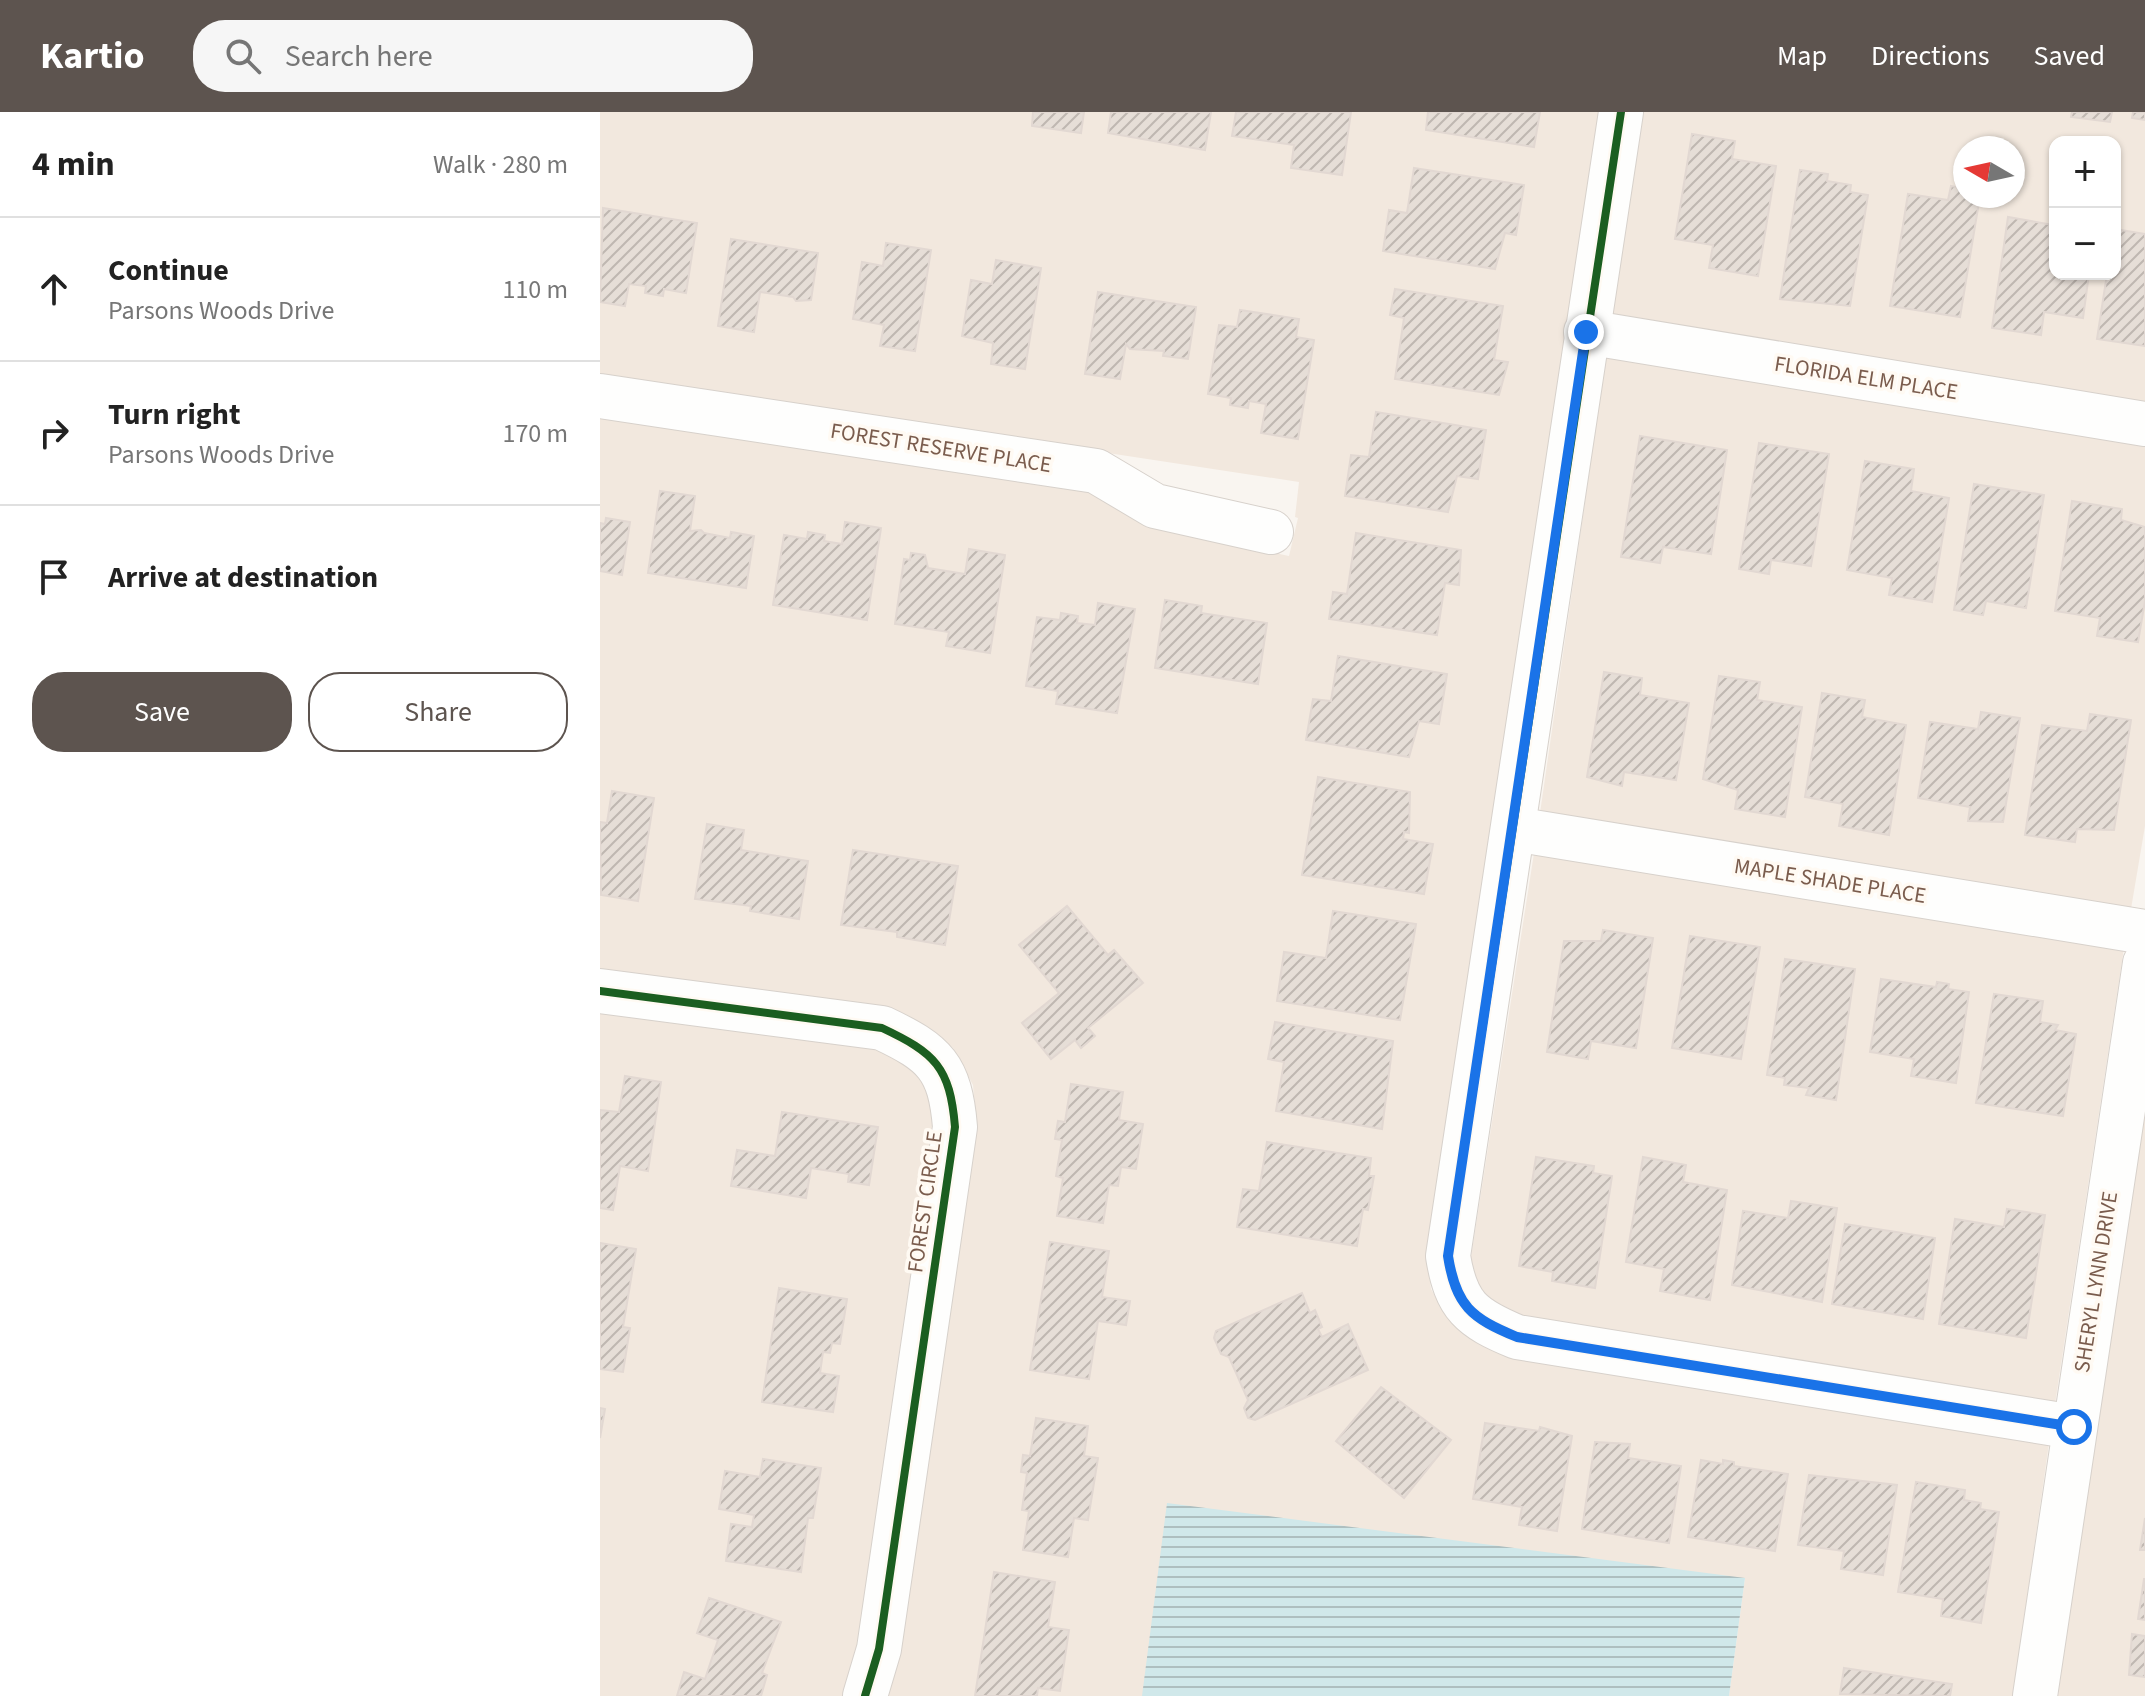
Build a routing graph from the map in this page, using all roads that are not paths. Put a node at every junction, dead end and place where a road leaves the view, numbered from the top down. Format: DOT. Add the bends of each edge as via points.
graph roads {
  1 [pos="1621,112"];
  2 [pos="1586,332"];
  3 [pos="600,396"];
  4 [pos="2145,424"];
  5 [pos="1271,532"];
  6 [pos="1514,829"];
  7 [pos="2145,932"];
  8 [pos="2145,963"];
  9 [pos="600,991"];
  10 [pos="2074,1427"];
  11 [pos="865,1696"];
  12 [pos="2035,1696"];
  1 -- 2 [label="street"];
  2 -- 4 [label="street, FLORIDA ELM PLACE"];
  2 -- 6 [label="street"];
  3 -- 5 [label="street, FOREST RESERVE PLACE" via="1096,471 1155,506"];
  6 -- 7 [label="street, MAPLE SHADE PLACE"];
  6 -- 10 [label="street" via="1448,1256 1453,1287 1468,1310 1517,1337"];
  8 -- 10 [label="street, SHERYL LYNN DRIVE"];
  9 -- 11 [label="street, FOREST CIRCLE" via="882,1028 911,1041 939,1063 952,1092 955,1127 879,1649"];
  10 -- 12 [label="street, SHERYL LYNN DRIVE"];
}
